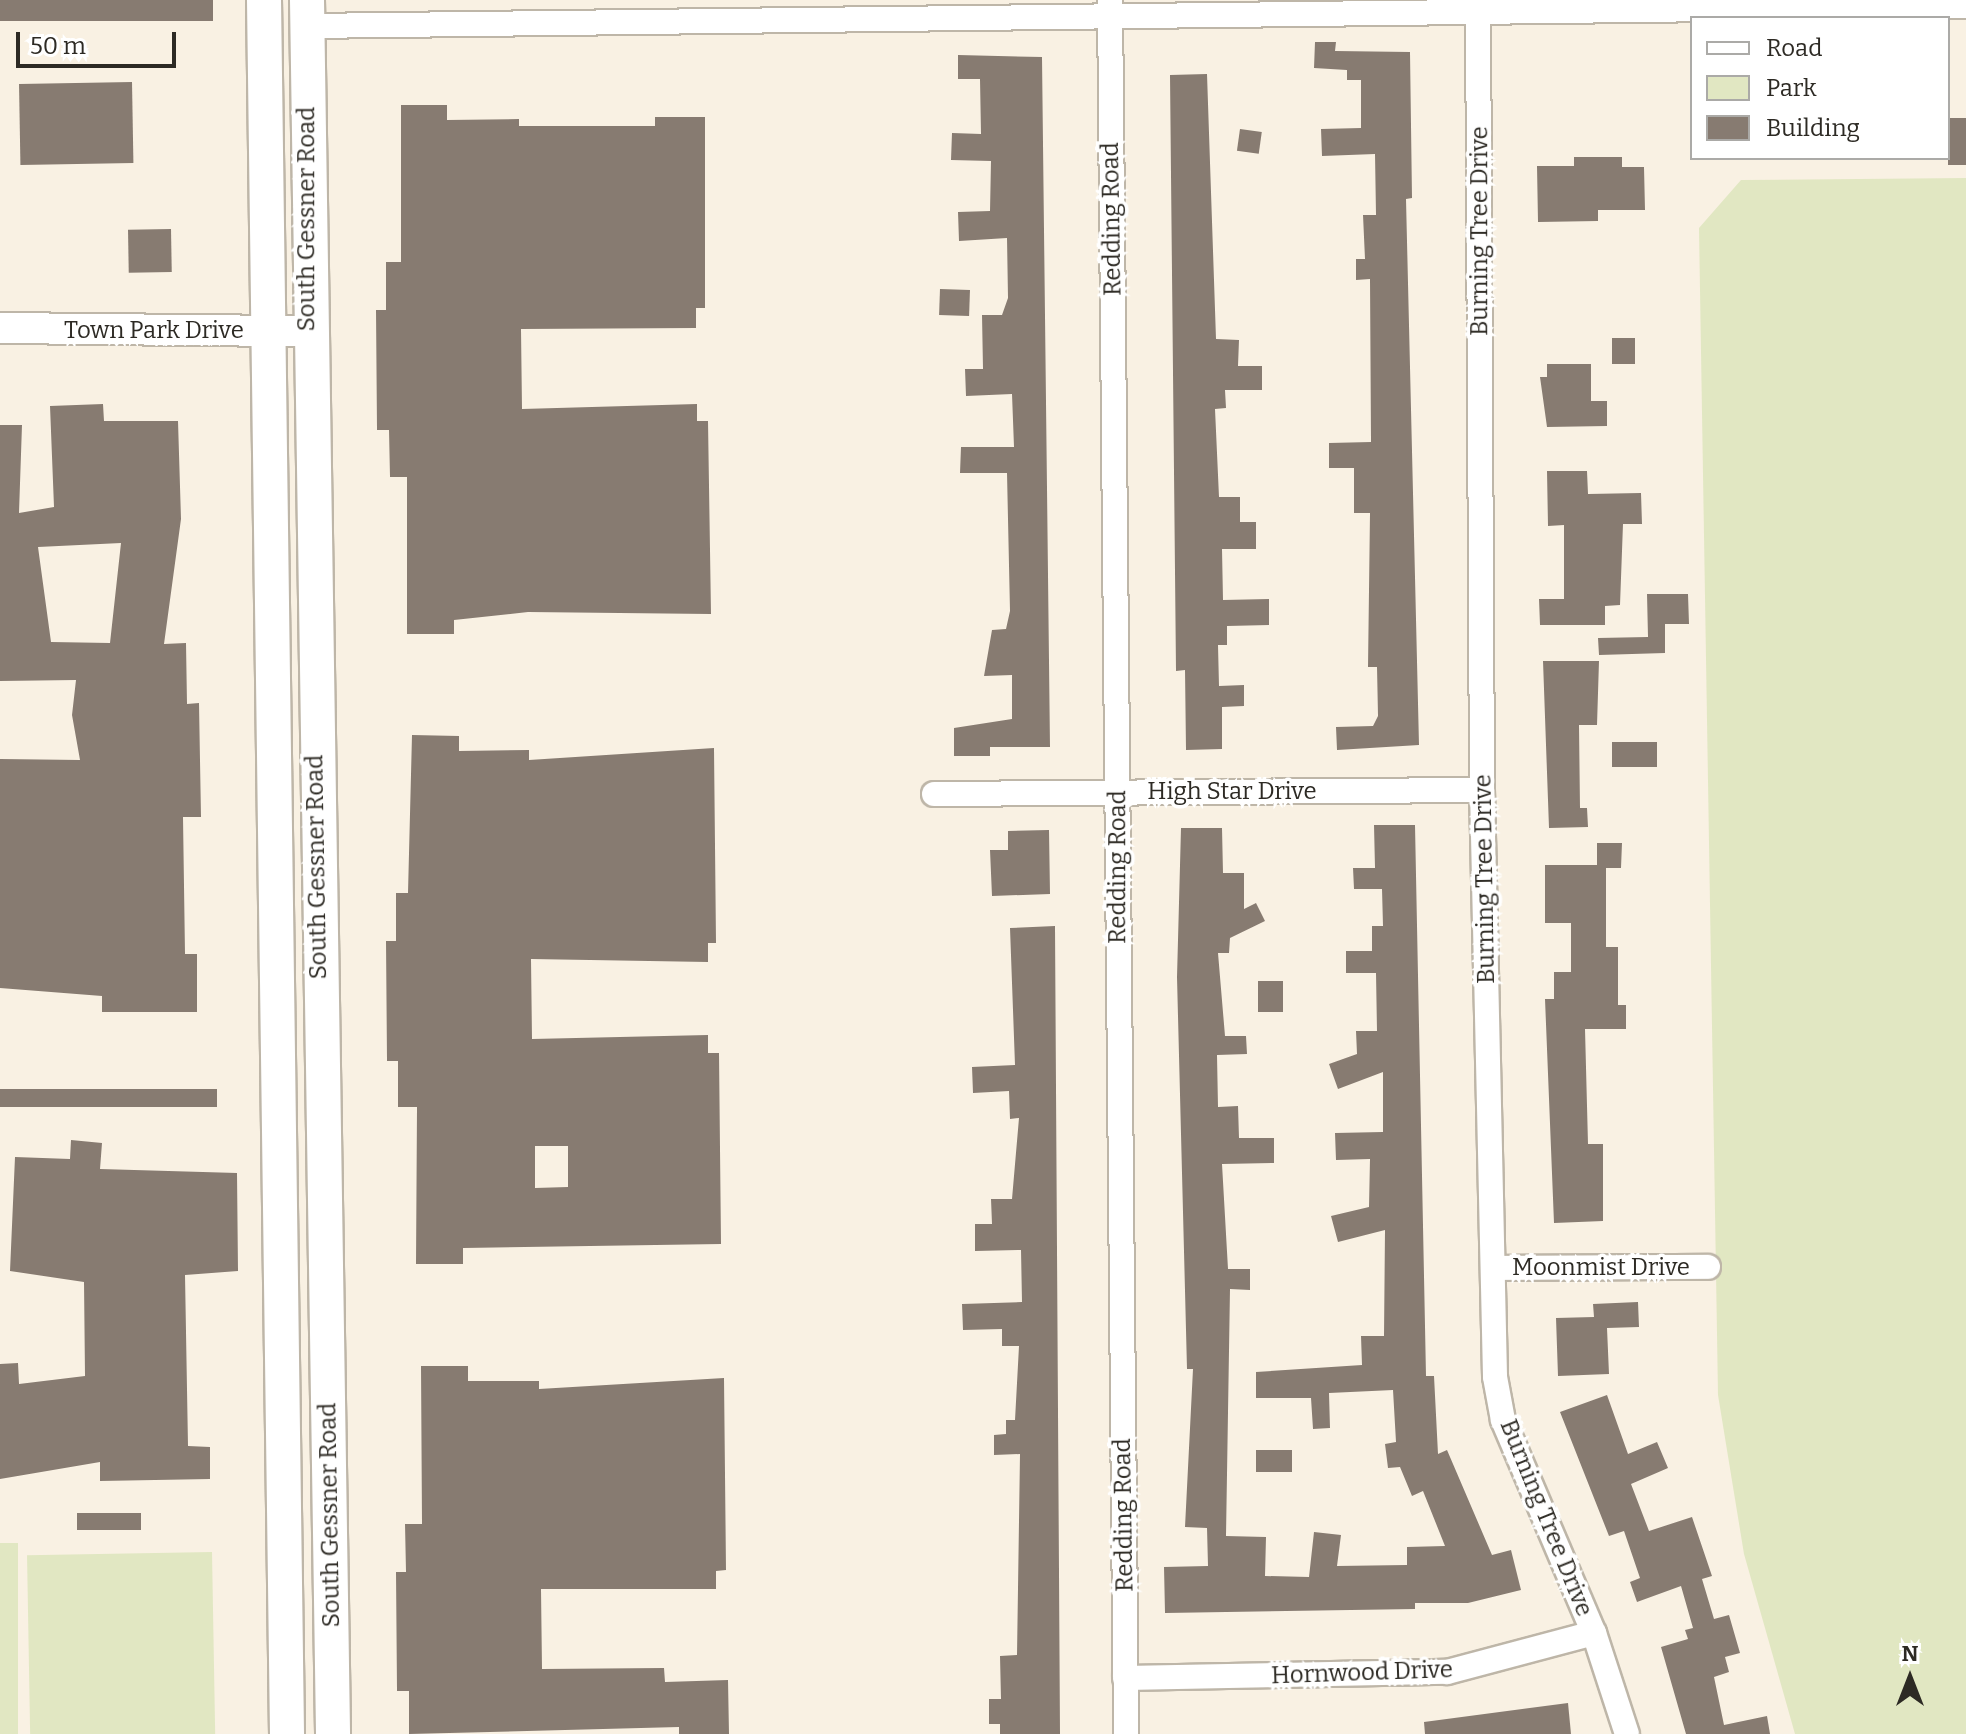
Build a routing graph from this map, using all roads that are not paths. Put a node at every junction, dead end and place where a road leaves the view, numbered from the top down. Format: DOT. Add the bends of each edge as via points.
graph roads {
  1 [pos="264,0"];
  2 [pos="1478,6"];
  3 [pos="1966,6"];
  4 [pos="1110,8"];
  5 [pos="300,9"];
  6 [pos="0,328"];
  7 [pos="266,331"];
  8 [pos="308,331"];
  9 [pos="1482,790"];
  10 [pos="1118,793"];
  11 [pos="934,794"];
  12 [pos="274,800"];
  13 [pos="315,800"];
  14 [pos="276,1088"];
  15 [pos="322,1089"];
  16 [pos="1708,1267"];
  17 [pos="1494,1268"];
  18 [pos="328,1367"];
  19 [pos="280,1368"];
  20 [pos="1594,1633"];
  21 [pos="285,1652"];
  22 [pos="332,1652"];
  23 [pos="1125,1678"];
  24 [pos="287,1734"];
  25 [pos="333,1734"];
  26 [pos="1126,1734"];
  27 [pos="1627,1734"];
  1 -- 7 [label="main road, South Gessner Road"];
  2 -- 3 [label="street"];
  2 -- 4 [label="street"];
  2 -- 9 [label="street, Burning Tree Drive"];
  4 -- 5 [label="street"];
  4 -- 10 [label="street, Redding Road"];
  5 -- 8 [label="main road, South Gessner Road"];
  6 -- 7 [label="street, Town Park Drive"];
  7 -- 8 [label="street, Town Park Drive"];
  7 -- 12 [label="main road, South Gessner Road"];
  8 -- 13 [label="main road, South Gessner Road"];
  9 -- 10 [label="street, High Star Drive"];
  9 -- 17 [label="street, Burning Tree Drive"];
  10 -- 11 [label="street, High Star Drive"];
  10 -- 23 [label="street, Redding Road"];
  12 -- 13 [label="main road"];
  12 -- 14 [label="main road, South Gessner Road"];
  13 -- 15 [label="main road, South Gessner Road"];
  14 -- 15 [label="main road"];
  14 -- 19 [label="main road, South Gessner Road"];
  15 -- 18 [label="main road, South Gessner Road"];
  16 -- 17 [label="street, Moonmist Drive"];
  17 -- 20 [label="street, Burning Tree Drive" via="1503,1420"];
  18 -- 19 [label="main road"];
  18 -- 22 [label="main road, South Gessner Road"];
  19 -- 21 [label="main road, South Gessner Road"];
  20 -- 23 [label="street, Hornwood Drive" via="1425,1674"];
  20 -- 27 [label="street, Burning Tree Drive"];
  21 -- 22 [label="main road"];
  21 -- 24 [label="main road, South Gessner Road"];
  22 -- 25 [label="main road, South Gessner Road"];
  23 -- 26 [label="street, Redding Road"];
}
